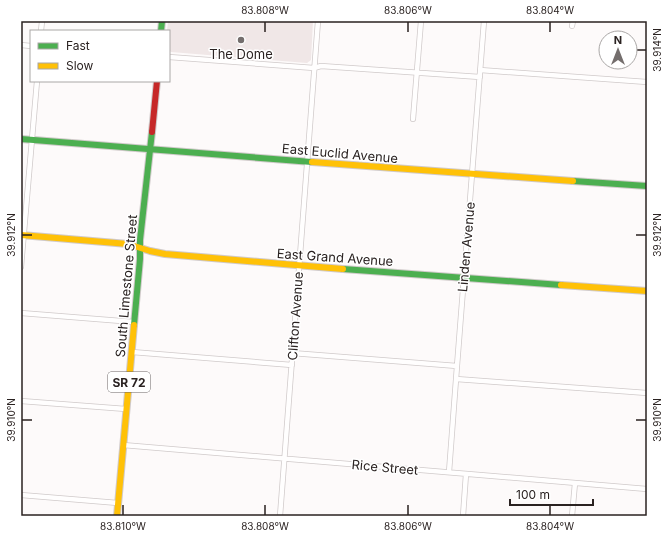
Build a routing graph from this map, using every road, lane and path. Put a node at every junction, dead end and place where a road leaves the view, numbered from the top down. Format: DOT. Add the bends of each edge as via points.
graph roads {
  1 [pos="318,21"];
  2 [pos="421,21"];
  3 [pos="484,21"];
  4 [pos="170,57"];
  5 [pos="314,68"];
  6 [pos="480,70"];
  7 [pos="417,73"];
  8 [pos="480,77"];
  9 [pos="37,82"];
  10 [pos="157,82"];
  11 [pos="647,82"];
  12 [pos="413,119"];
  13 [pos="21,138"];
  14 [pos="32,139"];
  15 [pos="150,149"];
  16 [pos="307,161"];
  17 [pos="472,174"];
  18 [pos="647,186"];
  19 [pos="22,235"];
  20 [pos="140,249"];
  21 [pos="299,266"];
  22 [pos="21,267"];
  23 [pos="464,278"];
  24 [pos="647,291"];
  25 [pos="21,313"];
  26 [pos="134,322"];
  27 [pos="132,352"];
  28 [pos="292,353"];
  29 [pos="292,365"];
  30 [pos="457,366"];
  31 [pos="456,379"];
  32 [pos="647,393"];
  33 [pos="21,400"];
  34 [pos="126,409"];
  35 [pos="123,445"];
  36 [pos="285,458"];
  37 [pos="449,472"];
  38 [pos="466,474"];
  39 [pos="575,483"];
  40 [pos="647,489"];
  41 [pos="21,495"];
  42 [pos="118,503"];
  43 [pos="117,516"];
  44 [pos="280,516"];
  45 [pos="463,516"];
  46 [pos="572,516"];
  1 -- 5 [label="street, Clifton Avenue"];
  2 -- 7 [label="street"];
  3 -- 6 [label="street, Linden Avenue"];
  4 -- 5 [label="street"];
  5 -- 7 [label="street" via="321,66"];
  5 -- 16 [label="street, Clifton Avenue"];
  6 -- 8 [label="street, Linden Avenue"];
  6 -- 11 [label="street"];
  7 -- 8 [label="street"];
  7 -- 12 [label="street"];
  8 -- 17 [label="street, Linden Avenue"];
  9 -- 14 [label="street"];
  10 -- 15 [label="street, South Limestone Street / SR 72"];
  13 -- 14 [label="street, East Euclid Avenue"];
  14 -- 15 [label="street, East Euclid Avenue"];
  14 -- 19 [label="street"];
  15 -- 16 [label="street, East Euclid Avenue"];
  15 -- 20 [label="street, South Limestone Street / SR 72"];
  16 -- 17 [label="street, East Euclid Avenue"];
  16 -- 21 [label="street, Clifton Avenue"];
  17 -- 18 [label="street, East Euclid Avenue"];
  17 -- 23 [label="street, Linden Avenue"];
  19 -- 20 [label="street, East Grand Avenue" via="128,244"];
  19 -- 22 [label="street"];
  20 -- 21 [label="street, East Grand Avenue" via="165,254"];
  20 -- 26 [label="street, South Limestone Street / SR 72"];
  21 -- 23 [label="street, East Grand Avenue"];
  21 -- 28 [label="street, Clifton Avenue"];
  23 -- 24 [label="street, East Grand Avenue"];
  23 -- 30 [label="street, Linden Avenue"];
  25 -- 26 [label="street"];
  26 -- 27 [label="street, South Limestone Street / SR 72"];
  27 -- 29 [label="street"];
  27 -- 34 [label="street, South Limestone Street / SR 72"];
  28 -- 29 [label="street, Clifton Avenue"];
  28 -- 30 [label="street"];
  29 -- 36 [label="street, Clifton Avenue"];
  30 -- 31 [label="street, Linden Avenue"];
  31 -- 32 [label="street"];
  31 -- 37 [label="street, Linden Avenue"];
  33 -- 34 [label="street"];
  34 -- 35 [label="street, South Limestone Street / SR 72"];
  35 -- 36 [label="street, Rice Street"];
  35 -- 42 [label="street, South Limestone Street / SR 72"];
  36 -- 37 [label="street, Rice Street"];
  36 -- 44 [label="street, Clifton Avenue"];
  37 -- 38 [label="street, Rice Street"];
  38 -- 39 [label="street, Rice Street"];
  38 -- 45 [label="street"];
  39 -- 40 [label="street, Rice Street"];
  39 -- 46 [label="street"];
  41 -- 42 [label="street"];
  42 -- 43 [label="street, South Limestone Street / SR 72"];
}
